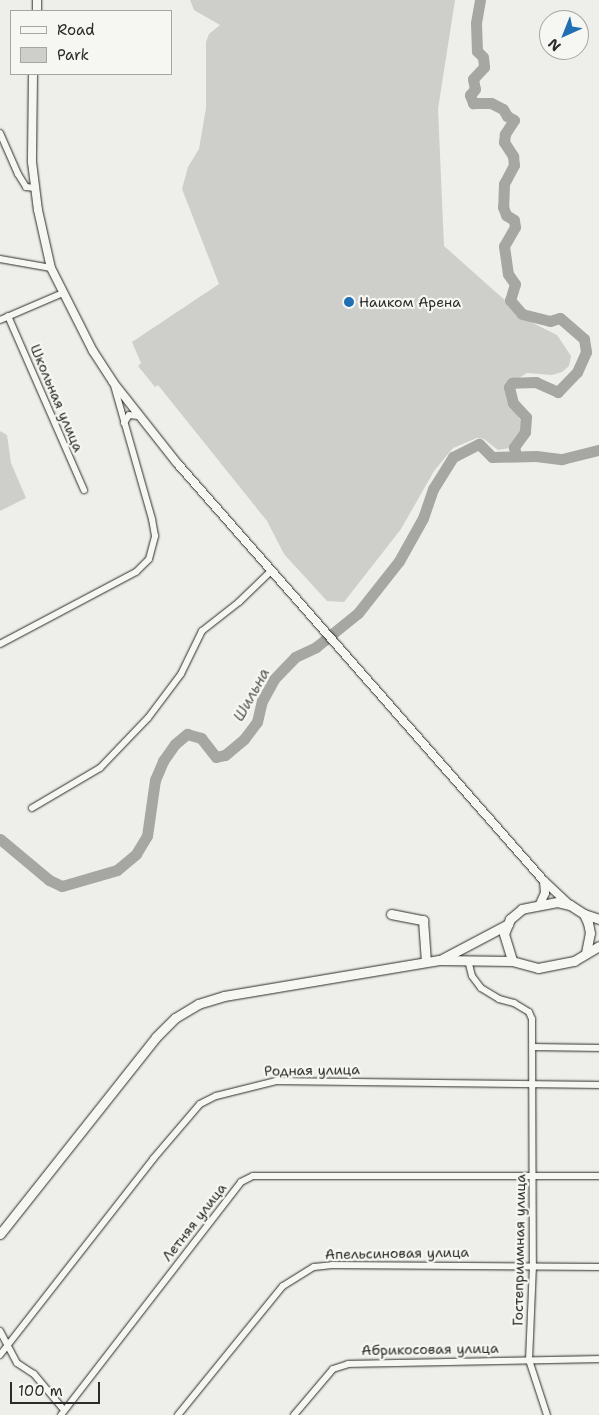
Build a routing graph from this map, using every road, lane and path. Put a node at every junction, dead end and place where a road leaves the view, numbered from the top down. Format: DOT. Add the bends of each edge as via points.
graph roads {
  1 [pos="33,75"];
  2 [pos="0,133"];
  3 [pos="35,188"];
  4 [pos="0,259"];
  5 [pos="52,268"];
  6 [pos="63,293"];
  7 [pos="8,316"];
  8 [pos="0,320"];
  9 [pos="113,382"];
  10 [pos="138,416"];
  11 [pos="124,422"];
  12 [pos="84,490"];
  13 [pos="272,570"];
  14 [pos="0,644"];
  15 [pos="32,808"];
  16 [pos="544,881"];
  17 [pos="540,904"];
  18 [pos="570,905"];
  19 [pos="391,914"];
  20 [pos="584,914"];
  21 [pos="599,919"];
  22 [pos="508,924"];
  23 [pos="599,946"];
  24 [pos="586,953"];
  25 [pos="439,960"];
  26 [pos="468,960"];
  27 [pos="512,961"];
  28 [pos="426,962"];
  29 [pos="534,1047"];
  30 [pos="599,1048"];
  31 [pos="534,1082"];
  32 [pos="599,1085"];
  33 [pos="532,1174"];
  34 [pos="599,1176"];
  35 [pos="0,1234"];
  36 [pos="533,1265"];
  37 [pos="599,1267"];
  38 [pos="0,1331"];
  39 [pos="6,1347"];
  40 [pos="0,1355"];
  41 [pos="599,1359"];
  42 [pos="529,1360"];
  43 [pos="62,1413"];
  44 [pos="178,1415"];
  45 [pos="294,1415"];
  46 [pos="547,1415"];
  1 -- 3 [label="street" via="32,162"];
  2 -- 3 [label="street" via="26,187"];
  3 -- 5 [label="street"];
  4 -- 5 [label="street"];
  5 -- 6 [label="street"];
  6 -- 7 [label="street"];
  6 -- 9 [label="street"];
  7 -- 8 [label="street"];
  7 -- 12 [label="street, Школьная улица"];
  9 -- 10 [label="street"];
  9 -- 11 [label="street"];
  10 -- 11 [label="street" via="129,416"];
  10 -- 13 [label="street"];
  11 -- 14 [label="street" via="152,519 155,536 149,559 136,572"];
  13 -- 15 [label="street" via="240,602 202,631 180,674 148,718 100,768"];
  13 -- 16 [label="street"];
  16 -- 17 [label="street" via="545,893"];
  16 -- 18 [label="street"];
  17 -- 18 [label="main road" via="556,902"];
  17 -- 22 [label="main road" via="522,909"];
  18 -- 20 [label="main road"];
  19 -- 28 [label="main road" via="423,920"];
  20 -- 21 [label="main road"];
  20 -- 24 [label="main road" via="590,933"];
  22 -- 25 [label="main road"];
  22 -- 27 [label="main road" via="504,934"];
  23 -- 24 [label="main road"];
  24 -- 27 [label="main road" via="574,961 538,968"];
  25 -- 26 [label="main road"];
  25 -- 28 [label="main road"];
  26 -- 27 [label="main road"];
  26 -- 29 [label="street, Гостеприимная улица" via="472,976 480,988 529,1012"];
  28 -- 35 [label="main road" via="224,996 198,1004 175,1018"];
  29 -- 30 [label="street"];
  29 -- 31 [label="street, Гостеприимная улица"];
  31 -- 32 [label="street, Родная улица"];
  31 -- 33 [label="street, Гостеприимная улица"];
  31 -- 39 [label="street, Родная улица" via="389,1085 357,1080 276,1081 216,1096 200,1104"];
  33 -- 34 [label="street, Летняя улица"];
  33 -- 36 [label="street, Гостеприимная улица"];
  33 -- 43 [label="street, Летняя улица" via="253,1176 241,1182"];
  36 -- 37 [label="street, Апельсиновая улица"];
  36 -- 42 [label="street, Гостеприимная улица"];
  36 -- 44 [label="street, Апельсиновая улица" via="332,1264 314,1267 283,1286"];
  38 -- 39 [label="street" via="4,1334"];
  39 -- 40 [label="street, Родная улица"];
  39 -- 43 [label="street" via="17,1363 34,1374"];
  41 -- 42 [label="street, Абрикосовая улица"];
  42 -- 45 [label="street, Абрикосовая улица" via="348,1364 333,1369"];
  42 -- 46 [label="street, Гостеприимная улица"];
}
